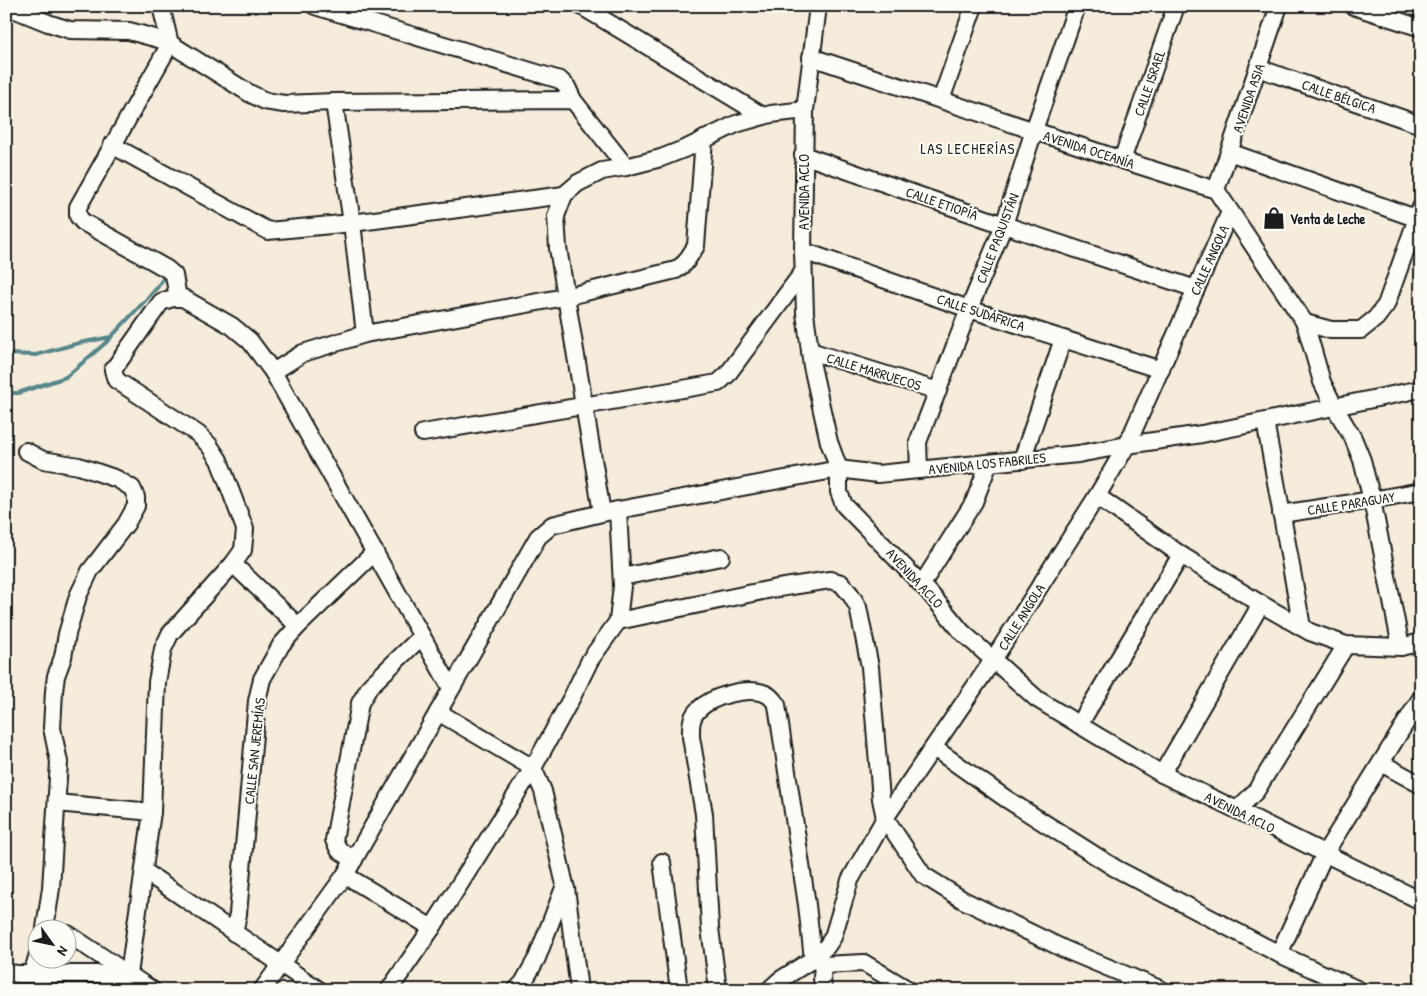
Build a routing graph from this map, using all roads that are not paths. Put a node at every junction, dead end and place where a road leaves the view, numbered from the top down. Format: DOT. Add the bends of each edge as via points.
graph roads {
  1 [pos="6,6"];
  2 [pos="161,6"];
  3 [pos="315,6"];
  4 [pos="581,6"];
  5 [pos="818,6"];
  6 [pos="974,6"];
  7 [pos="1077,6"];
  8 [pos="1176,6"];
  9 [pos="1279,6"];
  10 [pos="1353,6"];
  11 [pos="1421,28"];
  12 [pos="170,44"];
  13 [pos="811,57"];
  14 [pos="1258,68"];
  15 [pos="574,100"];
  16 [pos="941,100"];
  17 [pos="334,102"];
  18 [pos="805,110"];
  19 [pos="763,116"];
  20 [pos="1421,124"];
  21 [pos="1034,130"];
  22 [pos="704,139"];
  23 [pos="112,145"];
  24 [pos="1229,152"];
  25 [pos="803,155"];
  26 [pos="1122,160"];
  27 [pos="626,167"];
  28 [pos="1216,190"];
  29 [pos="564,195"];
  30 [pos="541,198"];
  31 [pos="1230,212"];
  32 [pos="1419,215"];
  33 [pos="556,216"];
  34 [pos="352,223"];
  35 [pos="1004,225"];
  36 [pos="803,251"];
  37 [pos="803,272"];
  38 [pos="1196,289"];
  39 [pos="566,297"];
  40 [pos="178,298"];
  41 [pos="969,309"];
  42 [pos="1305,323"];
  43 [pos="365,334"];
  44 [pos="1063,339"];
  45 [pos="810,351"];
  46 [pos="1161,370"];
  47 [pos="273,372"];
  48 [pos="1421,389"];
  49 [pos="938,391"];
  50 [pos="584,406"];
  51 [pos="1334,406"];
  52 [pos="1265,421"];
  53 [pos="423,433"];
  54 [pos="1127,445"];
  55 [pos="26,451"];
  56 [pos="1022,460"];
  57 [pos="989,463"];
  58 [pos="839,469"];
  59 [pos="919,470"];
  60 [pos="1421,491"];
  61 [pos="1097,496"];
  62 [pos="1372,500"];
  63 [pos="618,510"];
  64 [pos="602,513"];
  65 [pos="1282,514"];
  66 [pos="375,552"];
  67 [pos="1181,555"];
  68 [pos="721,556"];
  69 [pos="233,564"];
  70 [pos="622,577"];
  71 [pos="922,584"];
  72 [pos="1260,604"];
  73 [pos="618,621"];
  74 [pos="298,626"];
  75 [pos="1302,627"];
  76 [pos="422,636"];
  77 [pos="1421,642"];
  78 [pos="1346,645"];
  79 [pos="1401,647"];
  80 [pos="1421,657"];
  81 [pos="993,660"];
  82 [pos="451,688"];
  83 [pos="1421,698"];
  84 [pos="438,712"];
  85 [pos="1079,725"];
  86 [pos="934,748"];
  87 [pos="1381,763"];
  88 [pos="533,768"];
  89 [pos="1162,774"];
  90 [pos="1421,785"];
  91 [pos="57,803"];
  92 [pos="1237,810"];
  93 [pos="152,812"];
  94 [pos="885,818"];
  95 [pos="1325,853"];
  96 [pos="354,860"];
  97 [pos="662,862"];
  98 [pos="144,870"];
  99 [pos="345,875"];
  100 [pos="565,885"];
  101 [pos="1421,901"];
  102 [pos="50,918"];
  103 [pos="432,928"];
  104 [pos="234,933"];
  105 [pos="78,941"];
  106 [pos="1279,954"];
  107 [pos="818,962"];
  108 [pos="281,964"];
  109 [pos="34,968"];
  110 [pos="6,972"];
  111 [pos="32,974"];
  112 [pos="129,974"];
  113 [pos="152,990"];
  114 [pos="262,990"];
  115 [pos="319,990"];
  116 [pos="389,990"];
  117 [pos="516,990"];
  118 [pos="579,990"];
  119 [pos="679,990"];
  120 [pos="718,990"];
  121 [pos="769,990"];
  122 [pos="823,990"];
  123 [pos="909,990"];
  124 [pos="1162,990"];
  125 [pos="1359,990"];
  1 -- 12 [label="street" via="70,30 129,31"];
  2 -- 12 [label="street"];
  3 -- 15 [label="street" via="560,80"];
  4 -- 19 [label="street"];
  5 -- 13 [label="street, AVENIDA ACLO"];
  6 -- 16 [label="street"];
  7 -- 21 [label="street, CALLE PAQUISTÁN"];
  8 -- 26 [label="street, CALLE ISRAEL"];
  9 -- 14 [label="street, AVENIDA ASIA"];
  10 -- 11 [label="street"];
  12 -- 17 [label="street" via="265,101 284,104"];
  12 -- 23 [label="street"];
  13 -- 16 [label="street, AVENIDA OCEANÍA"];
  13 -- 18 [label="street, AVENIDA ACLO"];
  14 -- 20 [label="street, CALLE BÉLGICA"];
  14 -- 24 [label="street, AVENIDA ASIA"];
  15 -- 17 [label="street"];
  15 -- 27 [label="street"];
  16 -- 21 [label="street, AVENIDA OCEANÍA"];
  17 -- 34 [label="street"];
  18 -- 19 [label="street"];
  18 -- 25 [label="street, AVENIDA ACLO"];
  19 -- 22 [label="street"];
  21 -- 26 [label="street, AVENIDA OCEANÍA"];
  21 -- 35 [label="street, CALLE PAQUISTÁN"];
  22 -- 27 [label="street" via="661,158"];
  22 -- 39 [label="street" via="696,246 685,263 676,270"];
  23 -- 34 [label="street" via="268,231"];
  23 -- 40 [label="street" via="78,207 78,216 83,222 167,269 174,275"];
  24 -- 28 [label="street, AVENIDA ASIA"];
  24 -- 32 [label="street"];
  25 -- 35 [label="street, CALLE ETIOPÍA"];
  25 -- 36 [label="street, AVENIDA ACLO"];
  26 -- 28 [label="street, AVENIDA OCEANÍA"];
  27 -- 29 [label="street" via="602,171 578,183"];
  28 -- 31 [label="street"];
  29 -- 30 [label="street"];
  29 -- 33 [label="street"];
  30 -- 33 [label="street" via="554,208"];
  30 -- 34 [label="street"];
  31 -- 38 [label="street, CALLE ANGOLA"];
  31 -- 42 [label="street"];
  32 -- 42 [label="street" via="1386,305 1376,318 1360,330 1331,330"];
  33 -- 39 [label="street"];
  34 -- 43 [label="street"];
  35 -- 38 [label="street, CALLE ETIOPÍA"];
  35 -- 41 [label="street, CALLE PAQUISTÁN"];
  36 -- 37 [label="street, AVENIDA ACLO"];
  36 -- 41 [label="street, CALLE SUDÁFRICA"];
  37 -- 45 [label="street, AVENIDA ACLO"];
  37 -- 50 [label="street" via="718,383"];
  38 -- 46 [label="street, CALLE ANGOLA"];
  39 -- 43 [label="street"];
  39 -- 50 [label="street"];
  40 -- 47 [label="street" via="232,326 250,341"];
  40 -- 69 [label="street" via="161,302 113,370 116,380 198,434 219,460 245,529 243,550"];
  41 -- 44 [label="street, CALLE SUDÁFRICA"];
  41 -- 49 [label="street, CALLE PAQUISTÁN"];
  42 -- 51 [label="street" via="1322,382"];
  43 -- 47 [label="street" via="303,353"];
  44 -- 46 [label="street, CALLE SUDÁFRICA"];
  44 -- 56 [label="street"];
  45 -- 49 [label="street, CALLE MARRUECOS"];
  45 -- 58 [label="street, AVENIDA ACLO" via="829,442"];
  46 -- 54 [label="street, CALLE ANGOLA"];
  47 -- 66 [label="street"];
  48 -- 51 [label="street, AVENIDA LOS FABRILES"];
  49 -- 59 [label="street, CALLE PAQUISTÁN" via="918,442"];
  50 -- 53 [label="street"];
  50 -- 64 [label="street"];
  51 -- 52 [label="street, AVENIDA LOS FABRILES"];
  51 -- 62 [label="street" via="1362,460"];
  52 -- 54 [label="street, AVENIDA LOS FABRILES"];
  52 -- 65 [label="street"];
  54 -- 56 [label="street, AVENIDA LOS FABRILES"];
  54 -- 61 [label="street, CALLE ANGOLA"];
  55 -- 91 [label="street" via="43,460 80,466 117,480 132,488 136,497 136,506 126,524 90,571 78,596 56,676 52,728 59,762"];
  56 -- 57 [label="street, AVENIDA LOS FABRILES"];
  57 -- 59 [label="street, AVENIDA LOS FABRILES"];
  57 -- 71 [label="street" via="974,502"];
  58 -- 59 [label="street, AVENIDA LOS FABRILES" via="878,474"];
  58 -- 63 [label="street, AVENIDA LOS FABRILES"];
  58 -- 71 [label="street, AVENIDA ACLO" via="839,492 844,505"];
  60 -- 62 [label="street, CALLE PARAGUAY"];
  61 -- 67 [label="street"];
  61 -- 81 [label="street, CALLE ANGOLA"];
  62 -- 65 [label="street, CALLE PARAGUAY"];
  62 -- 79 [label="street"];
  63 -- 64 [label="street, AVENIDA LOS FABRILES"];
  63 -- 70 [label="street"];
  64 -- 82 [label="street, AVENIDA LOS FABRILES" via="552,525 538,537"];
  65 -- 75 [label="street"];
  66 -- 74 [label="street, CALLE SAN JEREMÍAS"];
  66 -- 76 [label="street"];
  67 -- 72 [label="street"];
  67 -- 85 [label="street"];
  68 -- 70 [label="street"];
  69 -- 74 [label="street"];
  69 -- 93 [label="street" via="170,634 164,649 157,682"];
  70 -- 73 [label="street"];
  71 -- 81 [label="street, AVENIDA ACLO" via="962,632"];
  72 -- 75 [label="street"];
  72 -- 89 [label="street"];
  73 -- 88 [label="street" via="590,660"];
  73 -- 94 [label="street" via="791,586 830,580 841,583 858,608 870,667"];
  74 -- 104 [label="street, CALLE SAN JEREMÍAS" via="281,645 262,679 257,701"];
  75 -- 78 [label="street"];
  76 -- 82 [label="street"];
  76 -- 96 [label="street" via="370,686 360,704 334,840 340,850"];
  77 -- 79 [label="street"];
  78 -- 79 [label="street"];
  78 -- 92 [label="street" via="1256,791"];
  79 -- 80 [label="street"];
  81 -- 85 [label="street, AVENIDA ACLO" via="1037,699"];
  81 -- 86 [label="street, CALLE ANGOLA"];
  82 -- 84 [label="street"];
  83 -- 87 [label="street"];
  84 -- 88 [label="street"];
  84 -- 96 [label="street"];
  85 -- 89 [label="street, AVENIDA ACLO"];
  86 -- 94 [label="street, CALLE ANGOLA"];
  86 -- 106 [label="street" via="1115,868"];
  87 -- 90 [label="street"];
  87 -- 95 [label="street"];
  88 -- 100 [label="street" via="543,791"];
  88 -- 103 [label="street"];
  89 -- 92 [label="street, AVENIDA ACLO"];
  91 -- 93 [label="street"];
  91 -- 102 [label="street"];
  92 -- 95 [label="street, AVENIDA ACLO"];
  93 -- 98 [label="street"];
  94 -- 107 [label="street, CALLE ANGOLA" via="850,880 833,937"];
  94 -- 124 [label="street" via="924,875 963,900 1066,950"];
  95 -- 101 [label="street, AVENIDA ACLO"];
  95 -- 106 [label="street"];
  96 -- 99 [label="street"];
  97 -- 119 [label="street"];
  98 -- 104 [label="street"];
  98 -- 112 [label="street"];
  99 -- 103 [label="street"];
  99 -- 108 [label="street"];
  100 -- 117 [label="street" via="537,958"];
  100 -- 118 [label="street"];
  103 -- 116 [label="street"];
  104 -- 108 [label="street"];
  105 -- 112 [label="street"];
  106 -- 125 [label="street"];
  107 -- 120 [label="street" via="777,705 768,695 756,691 732,693 711,700 696,712 690,724 704,814 710,928"];
  107 -- 121 [label="street, CALLE ANGOLA" via="780,980"];
  107 -- 122 [label="street"];
  107 -- 123 [label="street" via="864,963"];
  108 -- 114 [label="street"];
  108 -- 115 [label="street"];
  109 -- 111 [label="street"];
  110 -- 111 [label="street"];
  111 -- 112 [label="street"];
  112 -- 113 [label="street"];
}
